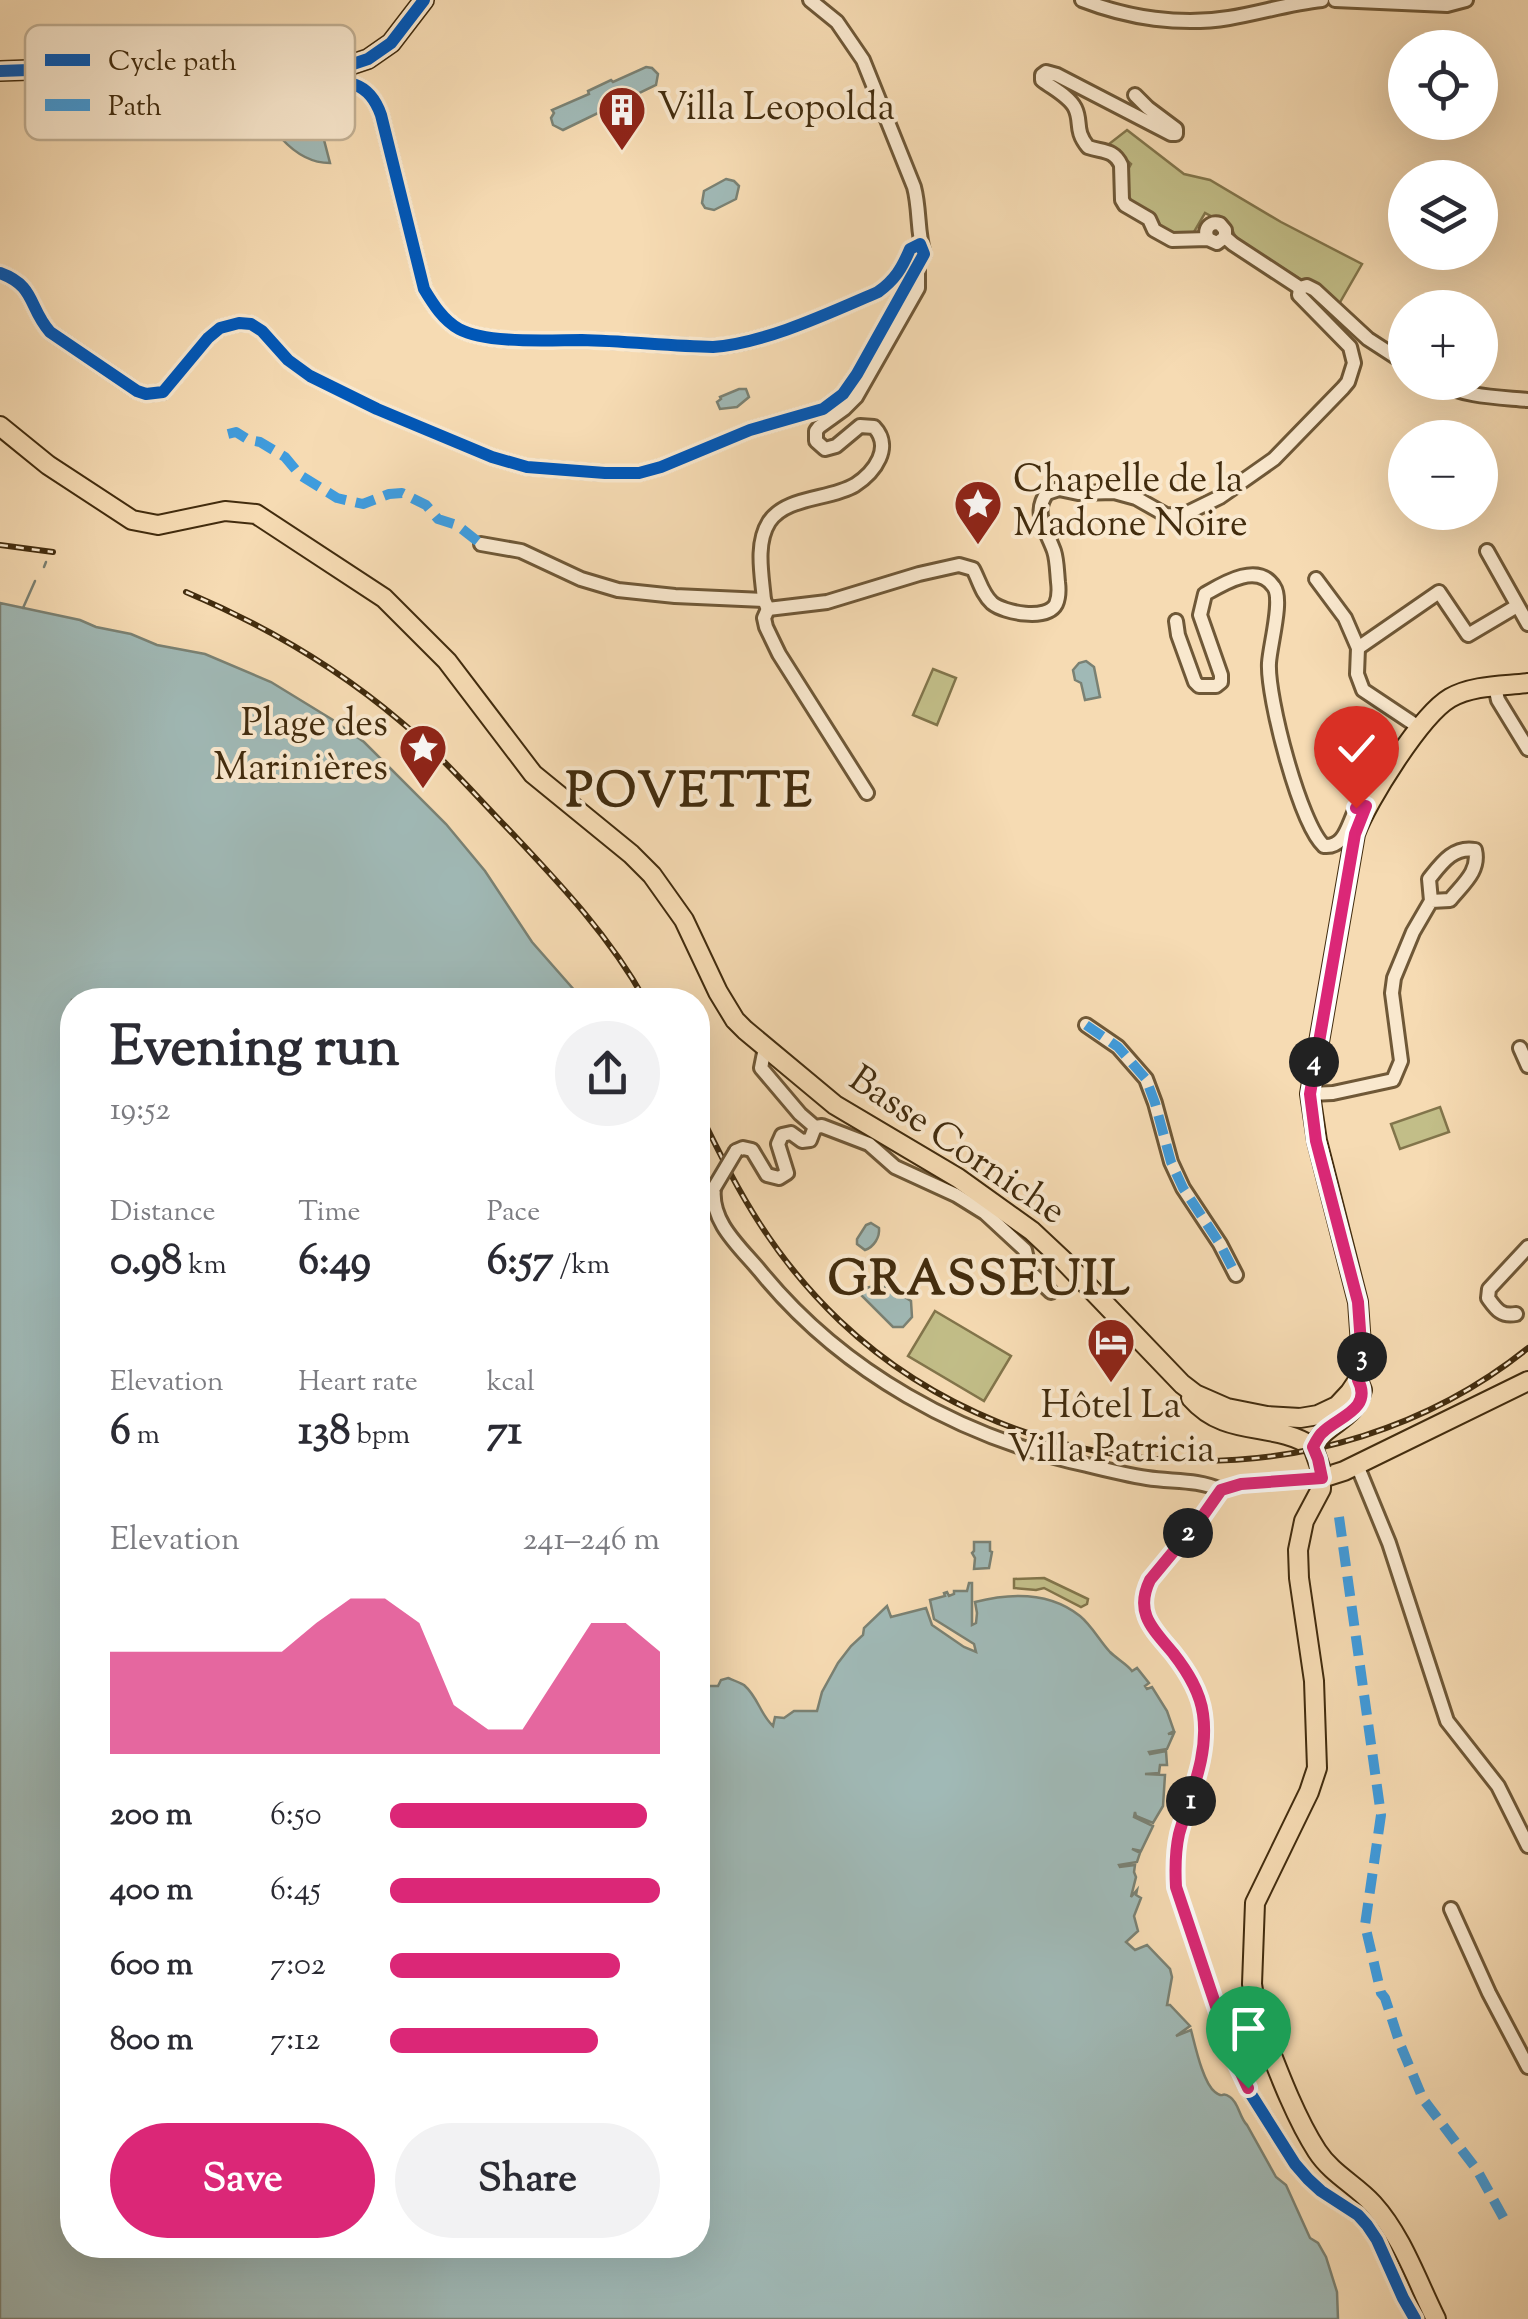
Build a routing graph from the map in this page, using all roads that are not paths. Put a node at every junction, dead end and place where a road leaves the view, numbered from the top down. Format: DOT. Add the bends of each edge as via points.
graph roads {
  1 [pos="424,0"];
  2 [pos="810,0"];
  3 [pos="1082,0"];
  4 [pos="1322,0"];
  5 [pos="1335,0"];
  6 [pos="1466,0"];
  7 [pos="1424,2"];
  8 [pos="355,63"];
  9 [pos="25,70"];
  10 [pos="0,71"];
  11 [pos="355,85"];
  12 [pos="1134,94"];
  13 [pos="920,244"];
  14 [pos="918,270"];
  15 [pos="0,273"];
  16 [pos="1300,288"];
  17 [pos="1388,352"];
  18 [pos="1498,397"];
  19 [pos="1528,400"];
  20 [pos="0,426"];
  21 [pos="481,544"];
  22 [pos="1487,550"];
  23 [pos="1316,580"];
  24 [pos="766,604"];
  25 [pos="1518,606"];
  26 [pos="1176,621"];
  27 [pos="1528,624"];
  28 [pos="1358,648"];
  29 [pos="1528,683"];
  30 [pos="1495,687"];
  31 [pos="1420,728"];
  32 [pos="1528,750"];
  33 [pos="867,794"];
  34 [pos="1366,806"];
  35 [pos="1430,901"];
  36 [pos="1086,1025"];
  37 [pos="765,1048"];
  38 [pos="1520,1048"];
  39 [pos="1528,1066"];
  40 [pos="1310,1094"];
  41 [pos="815,1127"];
  42 [pos="1528,1246"];
  43 [pos="1236,1275"];
  44 [pos="1051,1292"];
  45 [pos="1516,1314"];
  46 [pos="1358,1380"];
  47 [pos="1528,1381"];
  48 [pos="1230,1416"];
  49 [pos="1312,1442"];
  50 [pos="1357,1465"];
  51 [pos="1321,1474"];
  52 [pos="1221,1490"];
  53 [pos="1528,1846"];
  54 [pos="1451,1908"];
  55 [pos="1528,2067"];
  56 [pos="1415,2319"];
  57 [pos="1436,2319"];
  1 -- 8 [label="main road" via="391,43"];
  2 -- 13 [label="street" via="837,22 863,60 914,186"];
  3 -- 4 [label="street" via="1194,22"];
  5 -- 7 [label="street"];
  6 -- 7 [label="street"];
  9 -- 10 [label="main road"];
  11 -- 13 [label="street" via="374,97 381,115 424,289 462,331 653,345 748,342 878,292"];
  12 -- 16 [label="street" via="1176,134 1057,75 1042,75 1076,109 1088,147 1118,160 1125,206 1149,219 1154,230 1183,241 1208,239 1213,223 1223,226 1225,236"];
  13 -- 14 [label="street"];
  14 -- 15 [label="street" via="857,374 823,409 639,473 526,466 492,457 310,376 251,324 220,328 163,392 137,392 50,332 25,287"];
  14 -- 24 [label="street" via="918,288 862,388 816,432 825,449 860,426 874,427 882,454 852,486 772,518 761,544"];
  16 -- 17 [label="street" via="1315,290"];
  16 -- 24 [label="street" via="1299,295 1350,347 1348,382 1274,459 1181,516 1114,492 1048,493 1040,509 1059,591 1050,612 994,605 973,569 959,564 827,602"];
  18 -- 19 [label="street"];
  20 -- 37 [label="main road, Basse Corniche" via="132,520 158,525 225,512 256,514 384,598 447,661 533,774 652,875 684,920 735,1020"];
  21 -- 24 [label="street" via="521,551 618,590"];
  22 -- 25 [label="street"];
  23 -- 28 [label="street"];
  24 -- 33 [label="street" via="766,627 779,654"];
  25 -- 27 [label="street"];
  25 -- 28 [label="street" via="1468,635 1440,592"];
  26 -- 34 [label="street" via="1195,682 1216,686 1221,675 1200,616 1205,594 1233,578 1260,576 1272,583 1278,594 1268,666 1275,720 1319,842 1336,846 1356,808"];
  28 -- 31 [label="street" via="1363,690"];
  29 -- 30 [label="main road"];
  30 -- 31 [label="main road" via="1450,698"];
  30 -- 32 [label="street"];
  31 -- 34 [label="main road"];
  34 -- 40 [label="main road" via="1355,834"];
  35 -- 35 [label="street" via="1428,879 1457,851 1475,850 1474,870 1450,900"];
  35 -- 40 [label="street" via="1394,978 1401,1061 1394,1080"];
  36 -- 43 [label="street" via="1118,1047 1146,1079 1171,1162"];
  37 -- 41 [label="street" via="761,1068"];
  37 -- 48 [label="main road, Basse Corniche" via="835,1105 958,1178 1032,1232 1206,1414"];
  38 -- 39 [label="street"];
  40 -- 46 [label="main road" via="1358,1302"];
  41 -- 44 [label="street" via="869,1144 895,1167 985,1213 1025,1250 1030,1272"];
  41 -- 52 [label="street, bridge" via="810,1140 782,1135 778,1144 787,1173 779,1178 767,1175 752,1150 736,1151 714,1188 715,1212 768,1281 839,1349 896,1390 1042,1455"];
  42 -- 45 [label="street" via="1489,1288 1499,1313"];
  46 -- 48 [label="main road" via="1338,1406 1318,1415"];
  46 -- 49 [label="main road" via="1362,1390 1355,1408"];
  47 -- 50 [label="main road"];
  48 -- 49 [label="main road"];
  49 -- 51 [label="main road, bridge"];
  50 -- 51 [label="main road"];
  50 -- 53 [label="street" via="1447,1721 1498,1786"];
  51 -- 52 [label="street"];
  51 -- 57 [label="main road" via="1298,1561 1317,1768 1255,1902 1254,2002 1306,2133 1329,2166 1380,2212"];
  52 -- 56 [label="street" via="1145,1590 1150,1626 1196,1688 1204,1724 1175,1860 1176,1887 1248,2088 1295,2164 1378,2240"];
  54 -- 55 [label="street"];
}
